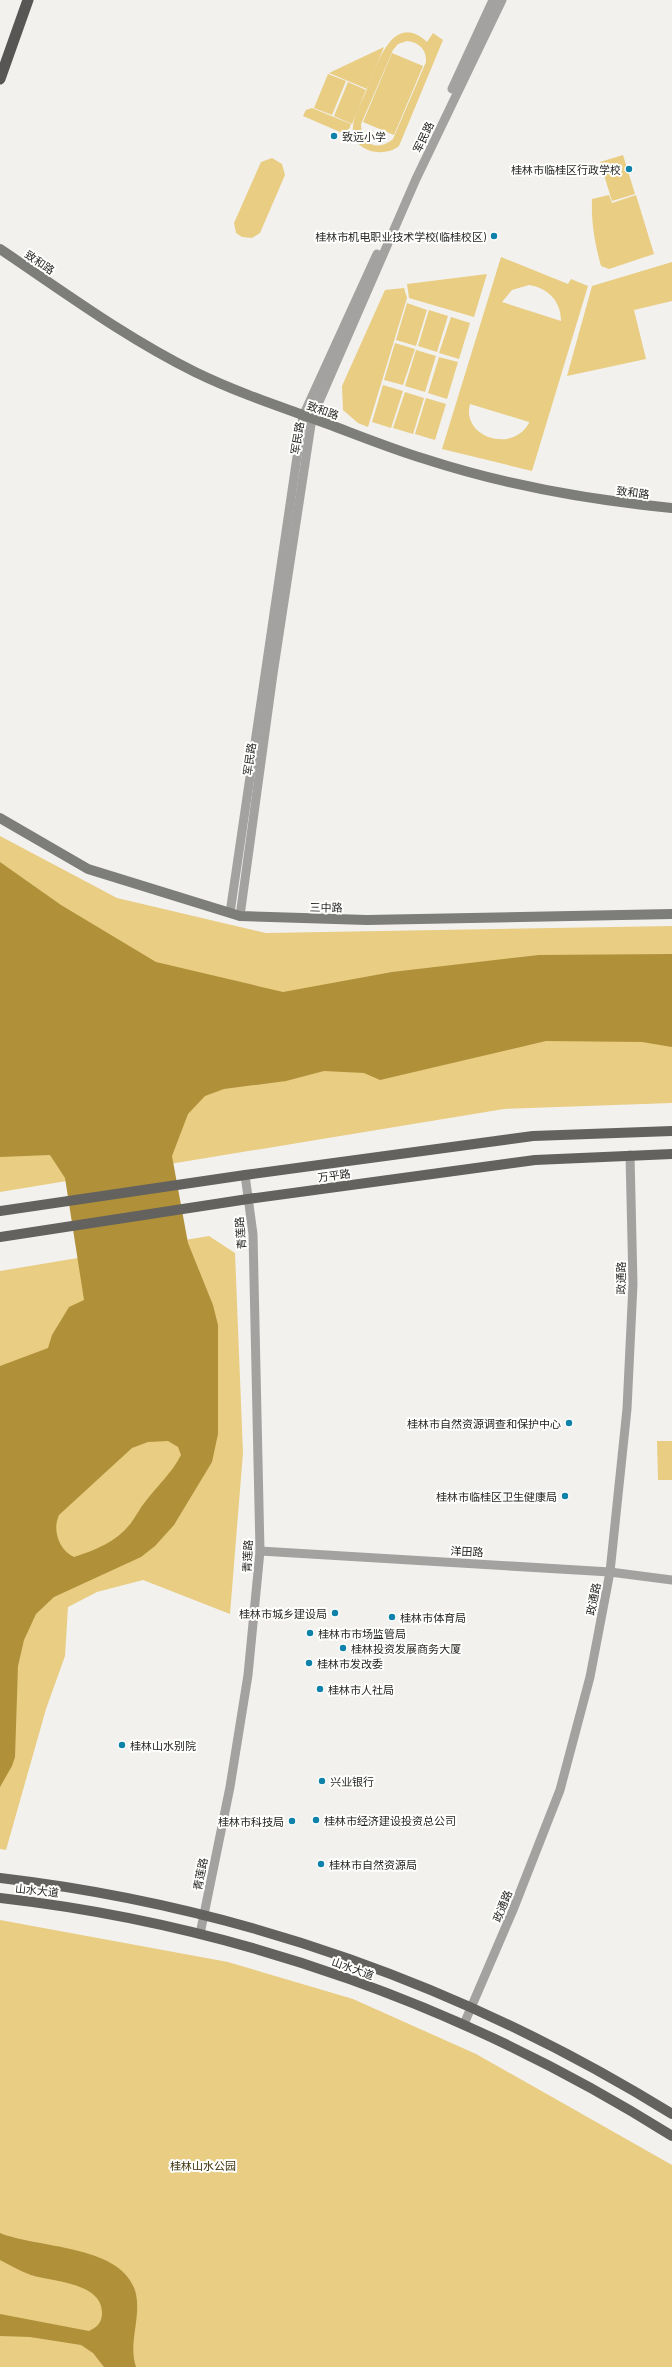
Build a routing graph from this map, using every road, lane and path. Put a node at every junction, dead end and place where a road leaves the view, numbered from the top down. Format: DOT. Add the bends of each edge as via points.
graph roads {
  1 [pos="28,0"];
  2 [pos="493,0"];
  3 [pos="502,0"];
  4 [pos="0,80"];
  5 [pos="0,249"];
  6 [pos="308,417"];
  7 [pos="672,508"];
  8 [pos="0,818"];
  9 [pos="230,913"];
  10 [pos="672,914"];
  11 [pos="240,916"];
  12 [pos="672,1131"];
  13 [pos="672,1154"];
  14 [pos="630,1155"];
  15 [pos="245,1174"];
  16 [pos="248,1199"];
  17 [pos="0,1211"];
  18 [pos="0,1237"];
  19 [pos="260,1550"];
  20 [pos="610,1572"];
  21 [pos="672,1580"];
  22 [pos="0,1878"];
  23 [pos="0,1898"];
  24 [pos="204,1915"];
  25 [pos="200,1934"];
  26 [pos="472,2006"];
  27 [pos="464,2024"];
  28 [pos="672,2114"];
  29 [pos="672,2136"];
  1 -- 4 [label="highway"];
  2 -- 6 [label="street, 军民路"];
  3 -- 6 [label="street, 军民路" via="416,178"];
  5 -- 6 [label="main road, 致和路" via="108,323 196,372"];
  6 -- 7 [label="main road, 致和路" via="424,459 484,476 548,491 625,504"];
  6 -- 9 [label="street, 军民路"];
  6 -- 11 [label="street, 军民路"];
  8 -- 9 [label="main road, 三中路" via="88,869"];
  9 -- 11 [label="main road, 三中路"];
  10 -- 11 [label="main road, 三中路" via="367,920"];
  12 -- 15 [label="main road, 万平路" via="533,1136"];
  13 -- 14 [label="main road, 万平路"];
  14 -- 16 [label="main road, 万平路" via="535,1160"];
  14 -- 20 [label="street, 政通路" via="633,1284 627,1409"];
  15 -- 16 [label="street, 青莲路"];
  15 -- 17 [label="main road, 万平路"];
  16 -- 18 [label="main road, 万平路"];
  16 -- 19 [label="street, 青莲路" via="253,1234"];
  19 -- 20 [label="street, 洋田路"];
  19 -- 24 [label="street, 青莲路" via="248,1675 230,1787"];
  20 -- 21 [label="street, 洋田路"];
  20 -- 26 [label="street, 政通路" via="590,1677 560,1790"];
  22 -- 24 [label="main road, 山水大道" via="71,1887"];
  23 -- 25 [label="main road, 山水大道" via="68,1906"];
  24 -- 25 [label="street, 青莲路"];
  24 -- 26 [label="main road, 山水大道" via="295,1939"];
  25 -- 27 [label="main road, 山水大道" via="290,1958"];
  26 -- 27 [label="street, 政通路"];
  26 -- 28 [label="main road, 山水大道" via="634,2090"];
  27 -- 29 [label="main road, 山水大道" via="624,2106"];
}
